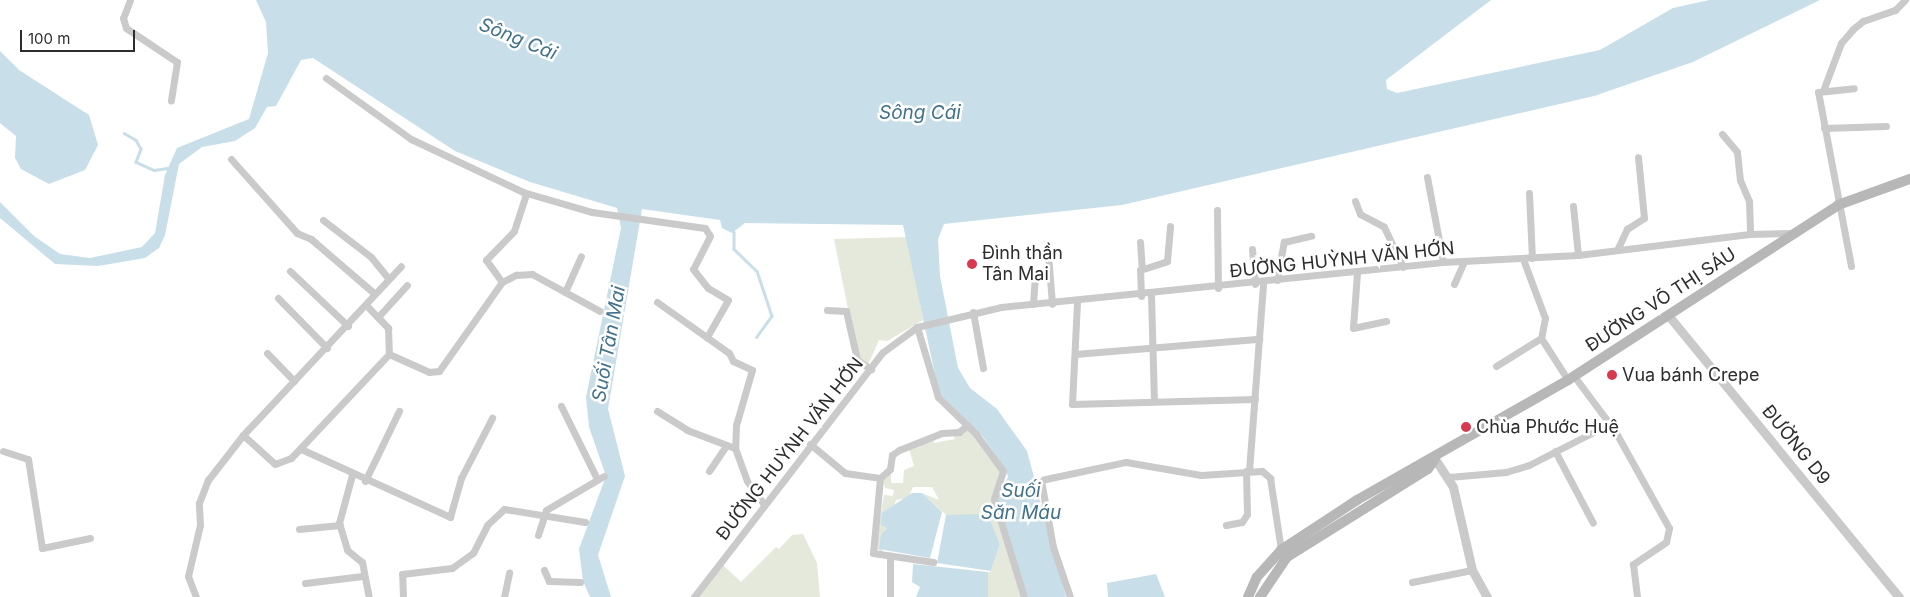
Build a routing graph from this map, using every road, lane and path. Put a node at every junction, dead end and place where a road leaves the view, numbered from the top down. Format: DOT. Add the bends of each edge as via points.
graph roads {
  1 [pos="130,0"];
  2 [pos="1904,0"];
  3 [pos="326,78"];
  4 [pos="1824,88"];
  5 [pos="1854,88"];
  6 [pos="171,101"];
  7 [pos="1886,126"];
  8 [pos="1824,128"];
  9 [pos="1722,134"];
  10 [pos="1638,157"];
  11 [pos="231,159"];
  12 [pos="1427,177"];
  13 [pos="1910,179"];
  14 [pos="1529,193"];
  15 [pos="526,194"];
  16 [pos="1355,202"];
  17 [pos="1838,205"];
  18 [pos="1572,206"];
  19 [pos="1217,210"];
  20 [pos="323,220"];
  21 [pos="1170,226"];
  22 [pos="1792,233"];
  23 [pos="1750,234"];
  24 [pos="1311,236"];
  25 [pos="1140,242"];
  26 [pos="1618,248"];
  27 [pos="1252,249"];
  28 [pos="1048,255"];
  29 [pos="1578,255"];
  30 [pos="581,256"];
  31 [pos="1532,258"];
  32 [pos="1523,259"];
  33 [pos="1443,262"];
  34 [pos="1463,264"];
  35 [pos="401,266"];
  36 [pos="1852,266"];
  37 [pos="1403,267"];
  38 [pos="1142,268"];
  39 [pos="290,271"];
  40 [pos="1357,273"];
  41 [pos="1034,275"];
  42 [pos="390,279"];
  43 [pos="1276,280"];
  44 [pos="502,282"];
  45 [pos="1263,283"];
  46 [pos="1255,284"];
  47 [pos="1454,284"];
  48 [pos="407,285"];
  49 [pos="1218,288"];
  50 [pos="565,292"];
  51 [pos="375,294"];
  52 [pos="1151,295"];
  53 [pos="1141,296"];
  54 [pos="278,298"];
  55 [pos="657,302"];
  56 [pos="1077,302"];
  57 [pos="1033,304"];
  58 [pos="1052,304"];
  59 [pos="366,306"];
  60 [pos="827,310"];
  61 [pos="600,311"];
  62 [pos="973,312"];
  63 [pos="1668,314"];
  64 [pos="378,317"];
  65 [pos="1386,321"];
  66 [pos="348,326"];
  67 [pos="917,327"];
  68 [pos="707,337"];
  69 [pos="1541,338"];
  70 [pos="1259,339"];
  71 [pos="327,348"];
  72 [pos="1152,348"];
  73 [pos="267,353"];
  74 [pos="389,354"];
  75 [pos="1075,354"];
  76 [pos="1496,366"];
  77 [pos="983,368"];
  78 [pos="871,369"];
  79 [pos="1571,378"];
  80 [pos="294,381"];
  81 [pos="1255,399"];
  82 [pos="1154,400"];
  83 [pos="561,406"];
  84 [pos="399,411"];
  85 [pos="657,411"];
  86 [pos="492,418"];
  87 [pos="1609,424"];
  88 [pos="967,425"];
  89 [pos="243,435"];
  90 [pos="810,444"];
  91 [pos="726,447"];
  92 [pos="735,448"];
  93 [pos="301,450"];
  94 [pos="3,451"];
  95 [pos="1555,451"];
  96 [pos="1435,459"];
  97 [pos="709,471"];
  98 [pos="1247,471"];
  99 [pos="352,475"];
  100 [pos="1449,477"];
  101 [pos="880,478"];
  102 [pos="365,481"];
  103 [pos="764,504"];
  104 [pos="544,515"];
  105 [pos="585,522"];
  106 [pos="1593,523"];
  107 [pos="340,525"];
  108 [pos="1226,525"];
  109 [pos="299,529"];
  110 [pos="538,535"];
  111 [pos="90,538"];
  112 [pos="1281,550"];
  113 [pos="890,556"];
  114 [pos="933,562"];
  115 [pos="544,570"];
  116 [pos="1472,570"];
  117 [pos="509,573"];
  118 [pos="364,576"];
  119 [pos="305,582"];
  120 [pos="580,582"];
  121 [pos="1412,582"];
  122 [pos="196,597"];
  123 [pos="369,597"];
  124 [pos="403,597"];
  125 [pos="504,597"];
  126 [pos="694,597"];
  127 [pos="890,597"];
  128 [pos="1024,597"];
  129 [pos="1070,597"];
  130 [pos="1248,597"];
  131 [pos="1260,597"];
  132 [pos="1487,597"];
  133 [pos="1637,597"];
  134 [pos="1899,597"];
  1 -- 6 [label="street" via="123,18 126,28 177,62"];
  2 -- 4 [label="street" via="1895,10 1863,21 1854,29 1838,50"];
  3 -- 15 [label="street" via="411,139"];
  4 -- 5 [label="street"];
  4 -- 8 [label="street" via="1818,92"];
  7 -- 8 [label="street"];
  8 -- 17 [label="street"];
  9 -- 23 [label="street" via="1737,152 1740,180 1749,201"];
  10 -- 26 [label="street" via="1644,218 1627,229"];
  11 -- 51 [label="street" via="297,233 312,239"];
  12 -- 33 [label="street"];
  13 -- 17 [label="main road, ĐƯỜNG VÕ THỊ SÁU"];
  14 -- 31 [label="street"];
  15 -- 44 [label="street" via="514,231 486,260"];
  15 -- 68 [label="street" via="614,214 700,227 710,233 693,269 708,288 728,300"];
  16 -- 37 [label="street" via="1360,214 1384,227"];
  17 -- 22 [label="main road, ĐƯỜNG VÕ THỊ SÁU"];
  17 -- 36 [label="street"];
  18 -- 29 [label="street"];
  19 -- 49 [label="street"];
  20 -- 42 [label="street" via="371,257"];
  21 -- 38 [label="street" via="1167,261"];
  22 -- 23 [label="street, ĐƯỜNG HUỲNH VĂN HỚN"];
  22 -- 63 [label="main road, ĐƯỜNG VÕ THỊ SÁU"];
  23 -- 26 [label="street, ĐƯỜNG HUỲNH VĂN HỚN"];
  24 -- 43 [label="street" via="1284,242"];
  25 -- 38 [label="street"];
  26 -- 29 [label="street, ĐƯỜNG HUỲNH VĂN HỚN"];
  27 -- 46 [label="street"];
  28 -- 58 [label="street"];
  29 -- 31 [label="street, ĐƯỜNG HUỲNH VĂN HỚN"];
  30 -- 50 [label="street"];
  31 -- 32 [label="street, ĐƯỜNG HUỲNH VĂN HỚN"];
  32 -- 34 [label="street, ĐƯỜNG HUỲNH VĂN HỚN"];
  32 -- 69 [label="street" via="1545,318"];
  33 -- 34 [label="street, ĐƯỜNG HUỲNH VĂN HỚN"];
  33 -- 37 [label="street, ĐƯỜNG HUỲNH VĂN HỚN"];
  34 -- 47 [label="street"];
  35 -- 42 [label="street"];
  37 -- 40 [label="street, ĐƯỜNG HUỲNH VĂN HỚN"];
  38 -- 53 [label="street"];
  39 -- 66 [label="street"];
  40 -- 43 [label="street, ĐƯỜNG HUỲNH VĂN HỚN"];
  40 -- 65 [label="street" via="1353,328"];
  41 -- 57 [label="street"];
  42 -- 51 [label="street"];
  43 -- 45 [label="street, ĐƯỜNG HUỲNH VĂN HỚN"];
  44 -- 50 [label="street" via="532,274"];
  44 -- 74 [label="street" via="434,373"];
  45 -- 46 [label="street, ĐƯỜNG HUỲNH VĂN HỚN"];
  45 -- 70 [label="street"];
  46 -- 49 [label="street, ĐƯỜNG HUỲNH VĂN HỚN"];
  48 -- 64 [label="street"];
  49 -- 52 [label="street, ĐƯỜNG HUỲNH VĂN HỚN"];
  50 -- 61 [label="street"];
  51 -- 59 [label="street"];
  52 -- 53 [label="street, ĐƯỜNG HUỲNH VĂN HỚN"];
  52 -- 72 [label="street"];
  53 -- 56 [label="street, ĐƯỜNG HUỲNH VĂN HỚN"];
  54 -- 71 [label="street"];
  55 -- 68 [label="street"];
  56 -- 58 [label="street, ĐƯỜNG HUỲNH VĂN HỚN"];
  56 -- 75 [label="street"];
  57 -- 58 [label="street, ĐƯỜNG HUỲNH VĂN HỚN"];
  57 -- 62 [label="street, ĐƯỜNG HUỲNH VĂN HỚN"];
  59 -- 64 [label="street"];
  59 -- 66 [label="street"];
  60 -- 78 [label="street" via="846,311 857,360"];
  62 -- 67 [label="street, ĐƯỜNG HUỲNH VĂN HỚN"];
  62 -- 77 [label="street"];
  63 -- 79 [label="main road, ĐƯỜNG VÕ THỊ SÁU"];
  63 -- 134 [label="street, ĐƯỜNG D9"];
  64 -- 74 [label="street" via="390,332"];
  66 -- 71 [label="street"];
  67 -- 78 [label="street, ĐƯỜNG HUỲNH VĂN HỚN" via="895,340"];
  67 -- 88 [label="street" via="938,397"];
  68 -- 92 [label="street" via="732,361 752,370 736,425"];
  69 -- 76 [label="street"];
  69 -- 79 [label="street"];
  70 -- 72 [label="street"];
  70 -- 81 [label="street"];
  71 -- 80 [label="street"];
  72 -- 75 [label="street"];
  72 -- 82 [label="street"];
  73 -- 80 [label="street"];
  74 -- 93 [label="street"];
  75 -- 82 [label="street" via="1072,404"];
  78 -- 90 [label="street, ĐƯỜNG HUỲNH VĂN HỚN"];
  79 -- 87 [label="street"];
  79 -- 96 [label="main road, ĐƯỜNG VÕ THỊ SÁU"];
  80 -- 89 [label="street"];
  81 -- 82 [label="street"];
  81 -- 98 [label="street"];
  83 -- 104 [label="street" via="600,478"];
  84 -- 102 [label="street"];
  85 -- 91 [label="street"];
  86 -- 102 [label="street" via="461,478 450,517"];
  87 -- 95 [label="street"];
  87 -- 133 [label="street" via="1669,528 1666,542 1633,564"];
  88 -- 101 [label="street" via="959,432 942,433 899,450 891,456 890,469"];
  88 -- 128 [label="street" via="1003,471 994,499"];
  89 -- 93 [label="street" via="275,464"];
  89 -- 122 [label="street" via="208,480 199,503 200,525 188,576"];
  90 -- 101 [label="street" via="845,473"];
  90 -- 103 [label="street, ĐƯỜNG HUỲNH VĂN HỚN"];
  91 -- 92 [label="street"];
  91 -- 97 [label="street"];
  92 -- 103 [label="street" via="747,481"];
  93 -- 99 [label="street"];
  94 -- 111 [label="street" via="28,459 42,548"];
  95 -- 100 [label="street" via="1506,472"];
  95 -- 106 [label="street"];
  96 -- 100 [label="street"];
  96 -- 112 [label="main road, ĐƯỜNG VÕ THỊ SÁU" via="1423,461"];
  96 -- 131 [label="main road, ĐƯỜNG VÕ THỊ SÁU" via="1428,469 1287,557"];
  98 -- 108 [label="street" via="1247,514 1242,522"];
  98 -- 112 [label="street" via="1268,473"];
  98 -- 129 [label="street" via="1201,475 1126,462 1041,480 1053,547"];
  99 -- 102 [label="street"];
  99 -- 107 [label="street"];
  100 -- 116 [label="street"];
  101 -- 113 [label="street" via="872,550"];
  103 -- 126 [label="street, ĐƯỜNG HUỲNH VĂN HỚN"];
  104 -- 105 [label="street"];
  104 -- 110 [label="street"];
  104 -- 124 [label="street" via="500,511 473,554 452,568 402,574"];
  107 -- 109 [label="street"];
  107 -- 118 [label="street" via="347,550 362,562"];
  112 -- 130 [label="main road, ĐƯỜNG VÕ THỊ SÁU" via="1257,578"];
  113 -- 114 [label="street"];
  113 -- 127 [label="street"];
  115 -- 120 [label="street" via="549,581"];
  116 -- 121 [label="street"];
  116 -- 132 [label="street"];
  117 -- 125 [label="street"];
  118 -- 119 [label="street"];
  118 -- 123 [label="street"];
}
